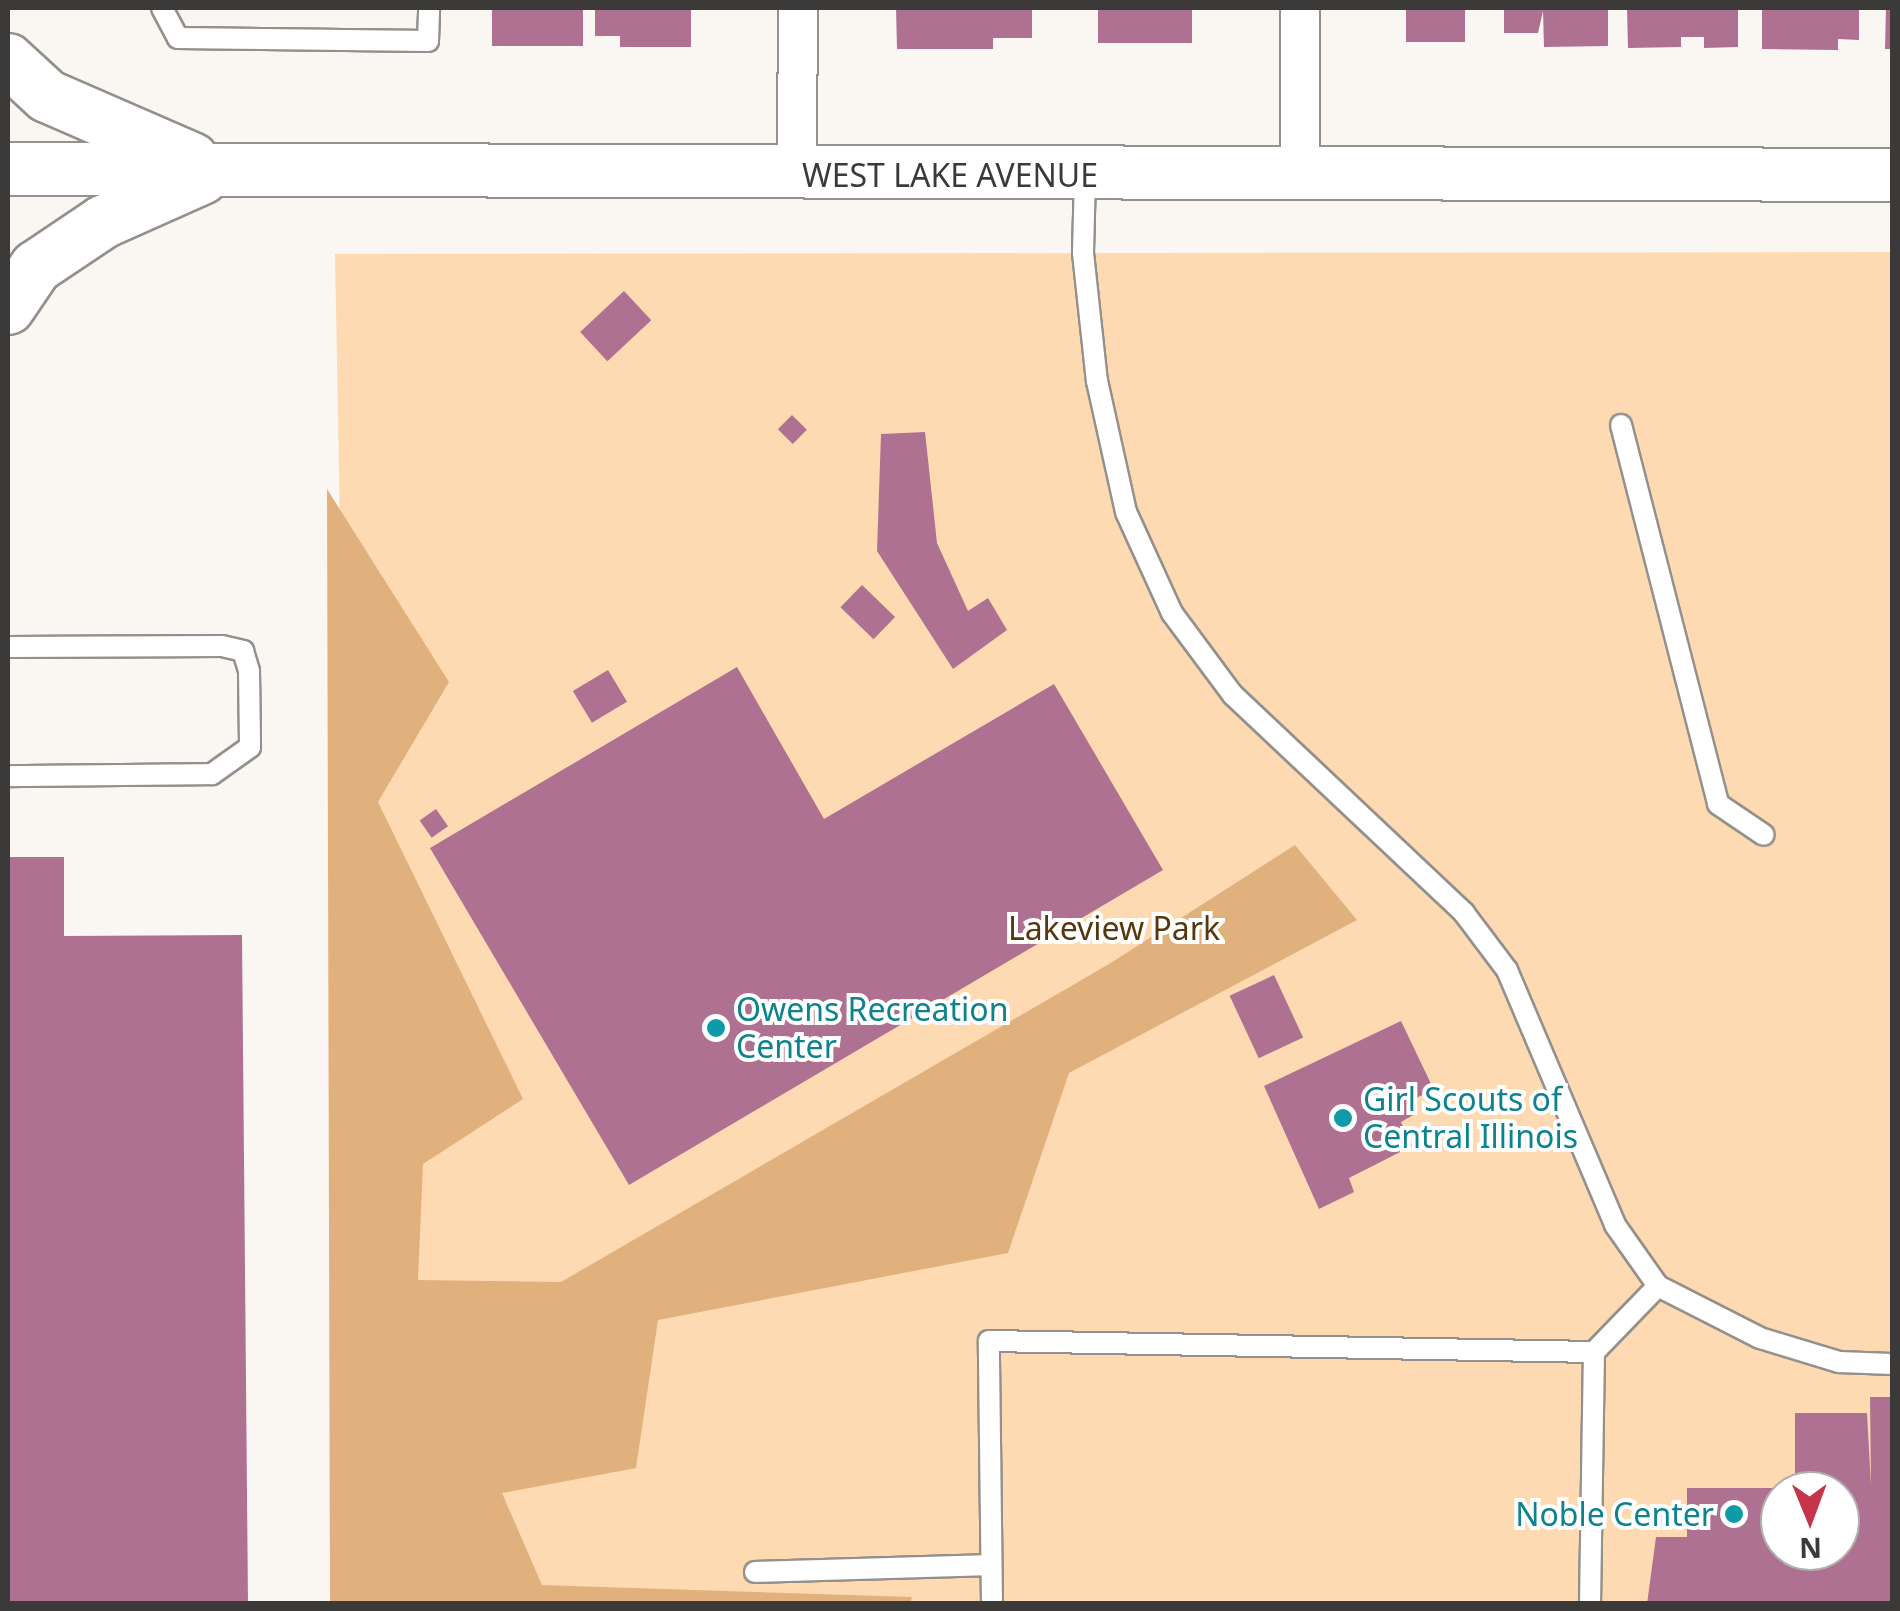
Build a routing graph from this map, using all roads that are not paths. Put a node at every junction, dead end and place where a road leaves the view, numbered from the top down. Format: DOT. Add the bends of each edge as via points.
graph roads {
  1 [pos="162,8"];
  2 [pos="429,8"];
  3 [pos="798,8"];
  4 [pos="1300,8"];
  5 [pos="8,60"];
  6 [pos="8,169"];
  7 [pos="222,170"];
  8 [pos="796,174"];
  9 [pos="1084,176"];
  10 [pos="1300,176"];
  11 [pos="1892,176"];
  12 [pos="8,308"];
  13 [pos="1621,425"];
  14 [pos="8,647"];
  15 [pos="8,776"];
  16 [pos="1764,835"];
  17 [pos="1658,1286"];
  18 [pos="1594,1352"];
  19 [pos="1892,1364"];
  20 [pos="991,1566"];
  21 [pos="755,1572"];
  22 [pos="992,1604"];
  23 [pos="1590,1604"];
  1 -- 2 [label="lane" via="178,38 428,42"];
  3 -- 8 [label="street"];
  4 -- 10 [label="street"];
  5 -- 7 [label="main road" via="47,96"];
  6 -- 7 [label="main road, WEST LAKE AVENUE"];
  7 -- 8 [label="main road, WEST LAKE AVENUE"];
  7 -- 12 [label="main road" via="103,222 36,267"];
  8 -- 9 [label="main road, WEST LAKE AVENUE"];
  9 -- 10 [label="main road, WEST LAKE AVENUE"];
  9 -- 17 [label="lane" via="1097,381 1126,512 1172,613 1233,695 1398,848 1508,970 1615,1225"];
  10 -- 11 [label="main road, WEST LAKE AVENUE"];
  13 -- 16 [label="lane" via="1718,804"];
  14 -- 15 [label="lane" via="222,646 243,652 250,670 250,748 212,774"];
  17 -- 18 [label="lane"];
  17 -- 19 [label="lane" via="1760,1338 1838,1362"];
  18 -- 20 [label="lane" via="989,1341"];
  18 -- 23 [label="lane"];
  20 -- 21 [label="lane"];
  20 -- 22 [label="lane"];
}
